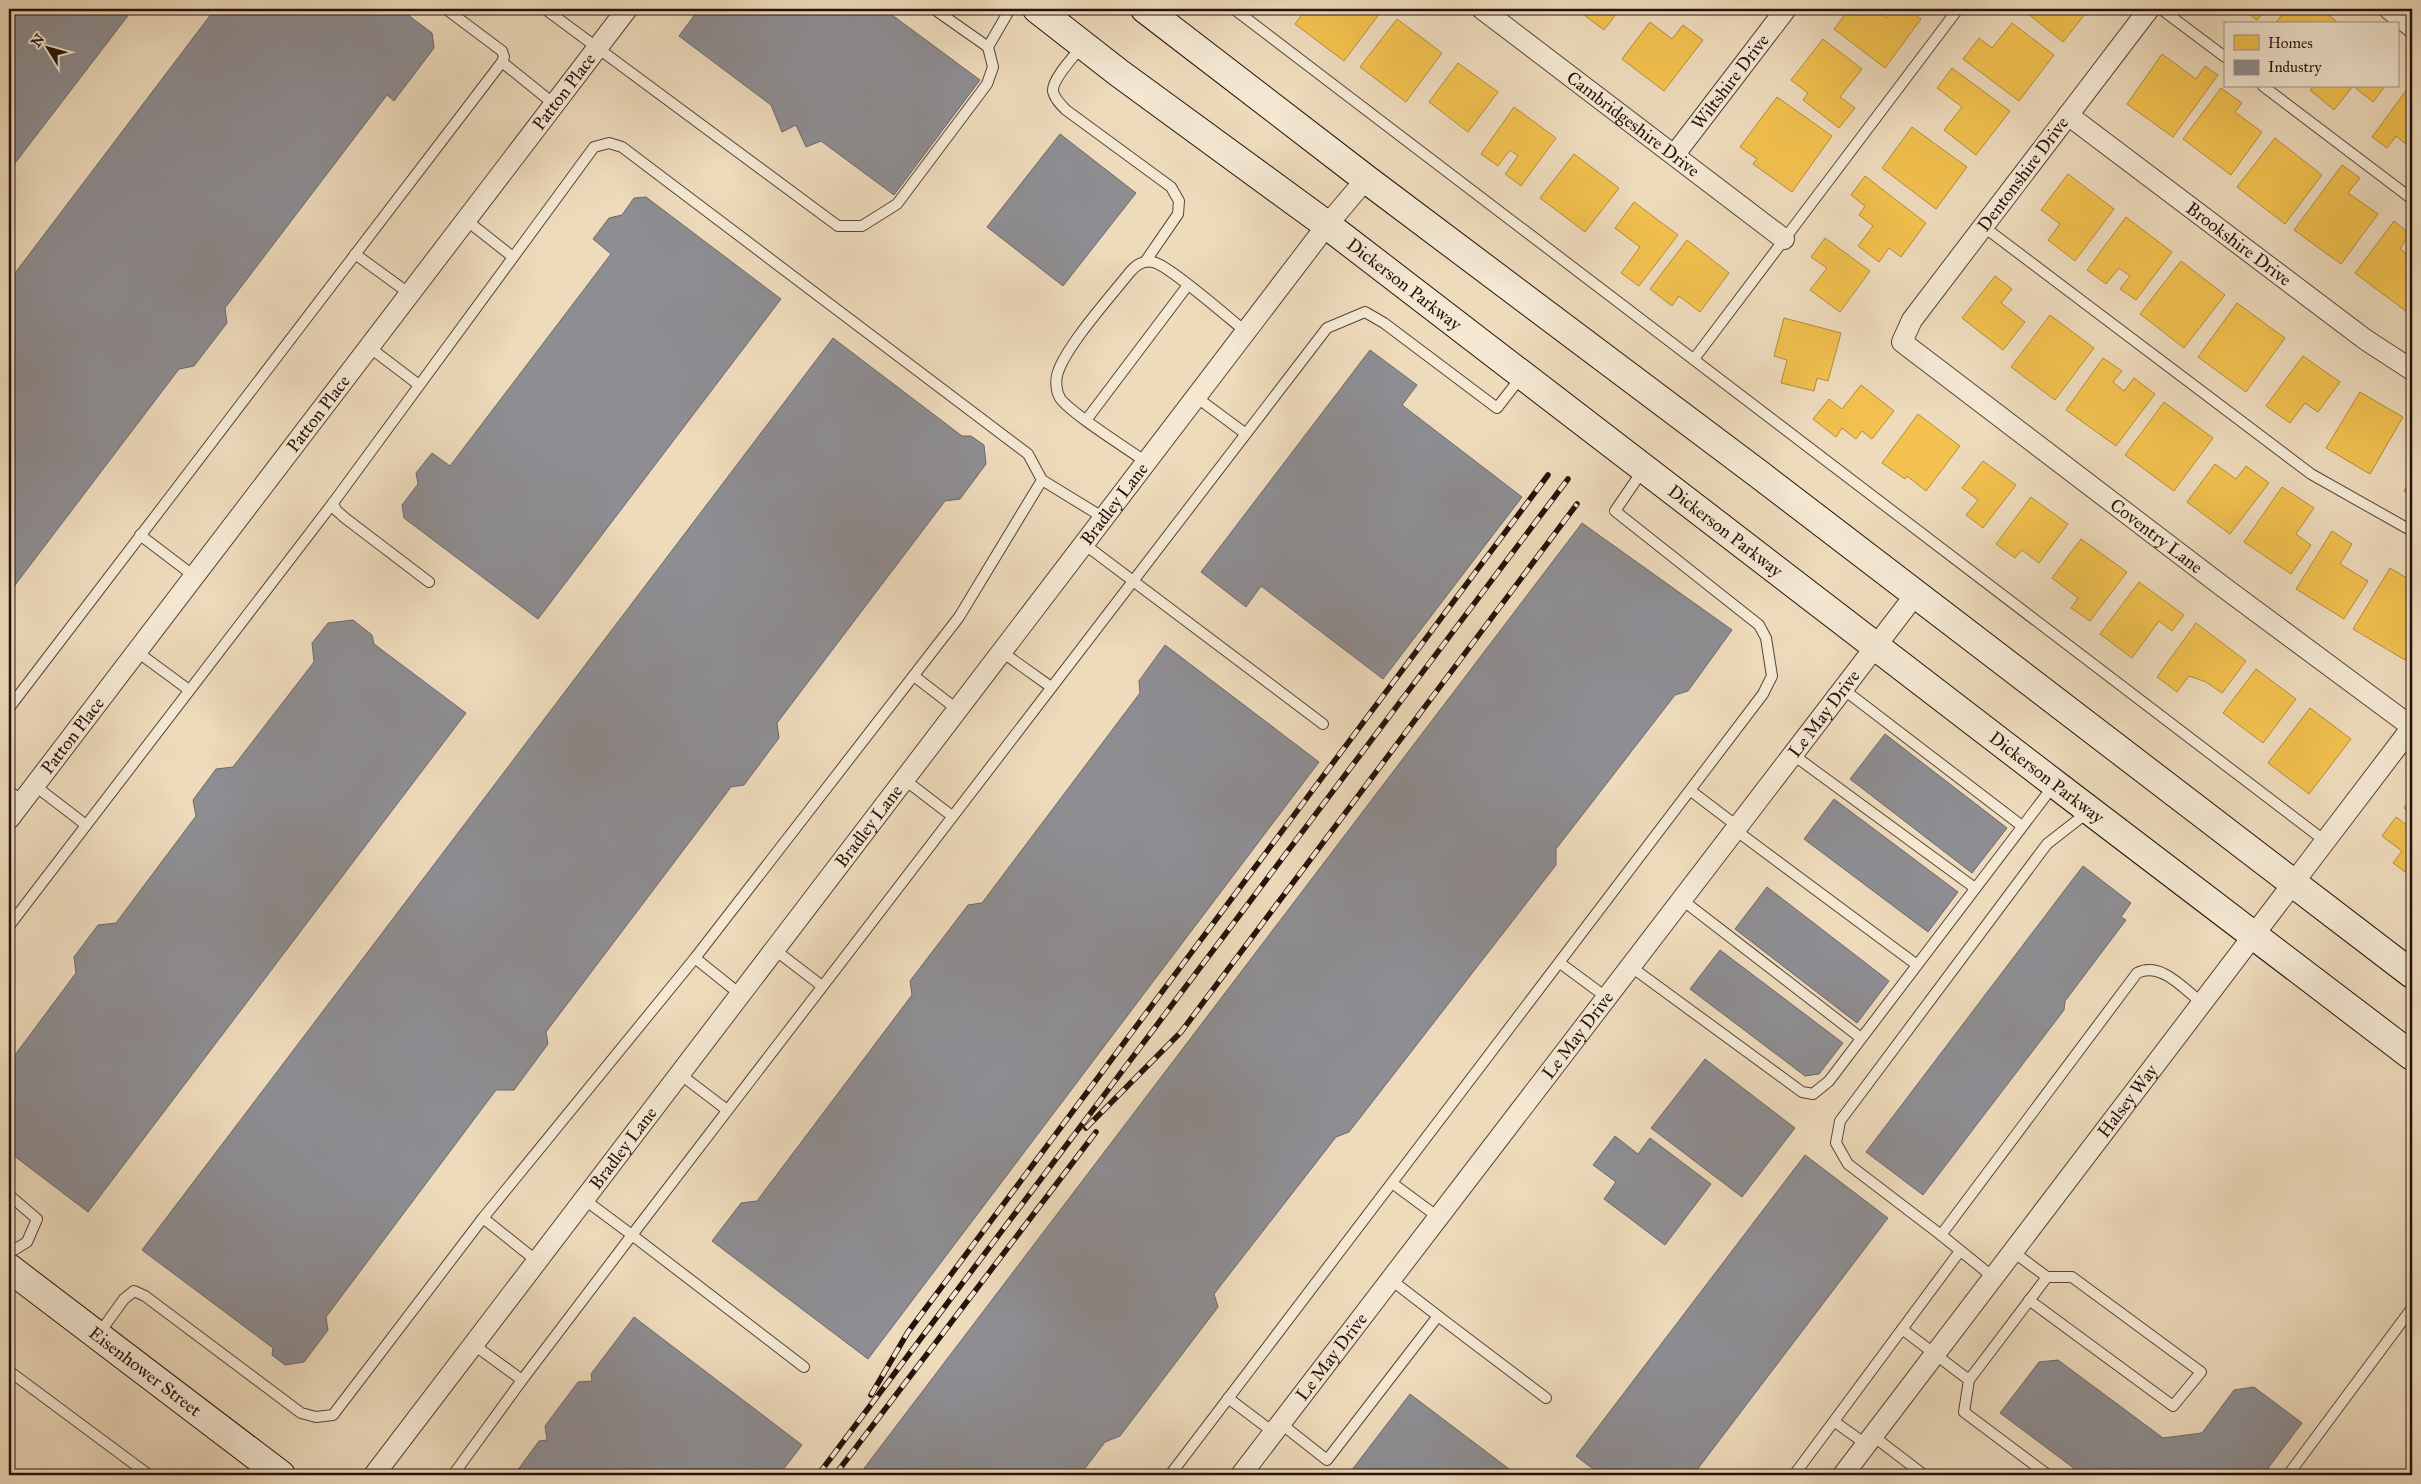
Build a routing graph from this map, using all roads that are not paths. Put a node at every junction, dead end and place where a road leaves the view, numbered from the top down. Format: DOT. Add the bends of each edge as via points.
graph roads {
  1 [pos="446,9"];
  2 [pos="545,9"];
  3 [pos="627,9"];
  4 [pos="934,9"];
  5 [pos="1010,9"];
  6 [pos="1037,9"];
  7 [pos="1146,9"];
  8 [pos="1234,9"];
  9 [pos="1482,9"];
  10 [pos="1786,9"];
  11 [pos="1958,9"];
  12 [pos="2149,9"];
  13 [pos="2161,9"];
  14 [pos="2389,9"];
  15 [pos="2412,26"];
  16 [pos="1083,45"];
  17 [pos="988,47"];
  18 [pos="597,48"];
  19 [pos="2224,56"];
  20 [pos="502,62"];
  21 [pos="2266,88"];
  22 [pos="554,104"];
  23 [pos="2068,115"];
  24 [pos="1675,154"];
  25 [pos="1366,179"];
  26 [pos="2412,200"];
  27 [pos="466,220"];
  28 [pos="1326,225"];
  29 [pos="1984,227"];
  30 [pos="1784,238"];
  31 [pos="355,254"];
  32 [pos="513,256"];
  33 [pos="1145,262"];
  34 [pos="1188,285"];
  35 [pos="410,294"];
  36 [pos="1245,332"];
  37 [pos="1902,342"];
  38 [pos="369,347"];
  39 [pos="1694,359"];
  40 [pos="2412,370"];
  41 [pos="1522,375"];
  42 [pos="419,385"];
  43 [pos="1196,397"];
  44 [pos="1087,419"];
  45 [pos="1246,434"];
  46 [pos="1146,462"];
  47 [pos="1643,469"];
  48 [pos="1042,480"];
  49 [pos="333,503"];
  50 [pos="1104,518"];
  51 [pos="2412,531"];
  52 [pos="140,535"];
  53 [pos="1084,544"];
  54 [pos="194,576"];
  55 [pos="1133,580"];
  56 [pos="430,582"];
  57 [pos="1915,595"];
  58 [pos="1875,647"];
  59 [pos="136,651"];
  60 [pos="1002,652"];
  61 [pos="914,676"];
  62 [pos="1051,687"];
  63 [pos="1843,689"];
  64 [pos="189,690"];
  65 [pos="9,708"];
  66 [pos="958,710"];
  67 [pos="1324,724"];
  68 [pos="2412,727"];
  69 [pos="1792,754"];
  70 [pos="905,780"];
  71 [pos="2055,784"];
  72 [pos="34,785"];
  73 [pos="1692,791"];
  74 [pos="15,796"];
  75 [pos="2090,811"];
  76 [pos="952,816"];
  77 [pos="9,819"];
  78 [pos="86,825"];
  79 [pos="2022,826"];
  80 [pos="1735,827"];
  81 [pos="2325,841"];
  82 [pos="2294,884"];
  83 [pos="1975,888"];
  84 [pos="1681,899"];
  85 [pos="9,926"];
  86 [pos="2254,936"];
  87 [pos="775,950"];
  88 [pos="695,958"];
  89 [pos="1560,964"];
  90 [pos="1917,965"];
  91 [pos="1630,966"];
  92 [pos="2412,974"];
  93 [pos="822,986"];
  94 [pos="741,995"];
  95 [pos="1606,997"];
  96 [pos="2203,1004"];
  97 [pos="1861,1038"];
  98 [pos="2412,1056"];
  99 [pos="681,1074"];
  100 [pos="728,1110"];
  101 [pos="1392,1183"];
  102 [pos="9,1195"];
  103 [pos="585,1200"];
  104 [pos="1438,1217"];
  105 [pos="483,1218"];
  106 [pos="632,1235"];
  107 [pos="1940,1235"];
  108 [pos="1960,1251"];
  109 [pos="2012,1251"];
  110 [pos="9,1253"];
  111 [pos="538,1262"];
  112 [pos="9,1268"];
  113 [pos="2047,1276"];
  114 [pos="1993,1277"];
  115 [pos="1390,1279"];
  116 [pos="2029,1300"];
  117 [pos="2412,1308"];
  118 [pos="1438,1316"];
  119 [pos="1902,1328"];
  120 [pos="98,1335"];
  121 [pos="474,1345"];
  122 [pos="1936,1354"];
  123 [pos="804,1367"];
  124 [pos="9,1371"];
  125 [pos="522,1380"];
  126 [pos="1969,1380"];
  127 [pos="1228,1398"];
  128 [pos="1546,1398"];
  129 [pos="1835,1422"];
  130 [pos="1277,1428"];
  131 [pos="1870,1440"];
  132 [pos="1246,1473"];
  133 [pos="150,1475"];
  134 [pos="281,1475"];
  135 [pos="374,1475"];
  136 [pos="453,1475"];
  137 [pos="1170,1475"];
  138 [pos="1794,1475"];
  139 [pos="1843,1475"];
  140 [pos="1924,1475"];
  141 [pos="2048,1475"];
  142 [pos="2288,1475"];
  1 -- 20 [label="lane" via="502,51"];
  2 -- 18 [label="lane"];
  3 -- 18 [label="street, Patton Place"];
  4 -- 17 [label="lane"];
  5 -- 17 [label="lane"];
  6 -- 16 [label="main road, Dickerson Parkway"];
  7 -- 25 [label="main road"];
  8 -- 39 [label="lane"];
  9 -- 24 [label="street, Cambridgeshire Drive"];
  10 -- 24 [label="street, Wiltshire Drive"];
  11 -- 30 [label="lane"];
  12 -- 23 [label="street, Dentonshire Drive"];
  13 -- 19 [label="lane"];
  14 -- 15 [label="street"];
  16 -- 28 [label="main road, Dickerson Parkway"];
  16 -- 33 [label="lane" via="1057,79 1053,90 1055,96 1066,110 1171,187 1179,201 1178,214"];
  17 -- 18 [label="lane" via="993,67 987,84 897,204 862,226 838,226"];
  18 -- 22 [label="street, Patton Place"];
  20 -- 22 [label="lane"];
  20 -- 31 [label="lane"];
  21 -- 26 [label="lane"];
  22 -- 27 [label="street, Patton Place"];
  23 -- 29 [label="street, Dentonshire Drive"];
  23 -- 40 [label="street, Brookshire Drive" via="2366,340"];
  24 -- 30 [label="street, Cambridgeshire Drive"];
  25 -- 28 [label="street, Bradley Lane"];
  25 -- 57 [label="main road"];
  27 -- 32 [label="lane"];
  27 -- 35 [label="street, Patton Place"];
  28 -- 36 [label="street, Bradley Lane"];
  28 -- 41 [label="main road, Dickerson Parkway"];
  29 -- 37 [label="street, Dentonshire Drive" via="1912,320"];
  29 -- 51 [label="lane" via="2311,474"];
  30 -- 39 [label="lane"];
  31 -- 35 [label="lane"];
  31 -- 52 [label="lane"];
  32 -- 42 [label="lane"];
  32 -- 48 [label="lane" via="594,147 609,143 622,147 1028,454"];
  33 -- 34 [label="lane" via="1155,262"];
  33 -- 44 [label="lane" via="1130,272 1074,345 1058,372 1056,385 1059,396"];
  34 -- 36 [label="lane"];
  34 -- 44 [label="lane"];
  35 -- 38 [label="street, Patton Place"];
  36 -- 43 [label="street, Bradley Lane"];
  37 -- 68 [label="street, Coventry Lane"];
  38 -- 42 [label="lane"];
  38 -- 54 [label="street, Patton Place"];
  39 -- 81 [label="lane"];
  41 -- 45 [label="lane" via="1497,408 1365,312 1327,328"];
  41 -- 47 [label="main road, Dickerson Parkway"];
  42 -- 49 [label="lane"];
  43 -- 45 [label="lane"];
  43 -- 46 [label="street, Bradley Lane"];
  44 -- 46 [label="lane"];
  45 -- 55 [label="lane"];
  46 -- 50 [label="street, Bradley Lane"];
  47 -- 58 [label="main road, Dickerson Parkway"];
  47 -- 73 [label="lane" via="1615,511 1746,613 1766,638 1770,655 1772,676 1763,694"];
  48 -- 50 [label="lane"];
  48 -- 61 [label="lane" via="959,617"];
  49 -- 56 [label="lane" via="345,518"];
  49 -- 64 [label="lane"];
  50 -- 53 [label="street, Bradley Lane"];
  52 -- 54 [label="lane"];
  52 -- 65 [label="lane"];
  53 -- 55 [label="lane"];
  53 -- 60 [label="street, Bradley Lane"];
  54 -- 59 [label="street, Patton Place"];
  55 -- 62 [label="lane"];
  55 -- 67 [label="lane"];
  57 -- 58 [label="street, Le May Drive"];
  57 -- 82 [label="main road"];
  58 -- 63 [label="street, Le May Drive"];
  58 -- 71 [label="main road, Dickerson Parkway"];
  59 -- 64 [label="lane"];
  59 -- 72 [label="street, Patton Place"];
  60 -- 62 [label="lane"];
  60 -- 66 [label="street, Bradley Lane"];
  61 -- 66 [label="lane"];
  61 -- 88 [label="lane"];
  62 -- 76 [label="lane"];
  63 -- 69 [label="street, Le May Drive"];
  63 -- 79 [label="lane"];
  64 -- 78 [label="lane"];
  66 -- 70 [label="street, Bradley Lane"];
  68 -- 81 [label="street, Halsey Way"];
  69 -- 80 [label="street, Le May Drive"];
  69 -- 83 [label="lane"];
  70 -- 76 [label="lane"];
  70 -- 87 [label="street, Bradley Lane"];
  71 -- 75 [label="main road, Dickerson Parkway"];
  71 -- 79 [label="lane"];
  72 -- 74 [label="street, Patton Place"];
  72 -- 78 [label="lane"];
  73 -- 80 [label="lane"];
  73 -- 89 [label="lane"];
  74 -- 77 [label="street, Patton Place"];
  75 -- 86 [label="main road, Dickerson Parkway"];
  75 -- 107 [label="lane" via="2047,844 1840,1121 1836,1143 1848,1164"];
  76 -- 93 [label="lane"];
  78 -- 85 [label="lane"];
  79 -- 83 [label="lane"];
  80 -- 84 [label="street, Le May Drive"];
  80 -- 90 [label="lane"];
  81 -- 82 [label="street, Halsey Way"];
  82 -- 86 [label="street, Halsey Way"];
  82 -- 92 [label="main road"];
  83 -- 90 [label="lane"];
  84 -- 91 [label="street, Le May Drive"];
  84 -- 97 [label="lane"];
  86 -- 96 [label="street, Halsey Way"];
  86 -- 98 [label="main road, Dickerson Parkway"];
  87 -- 93 [label="lane"];
  87 -- 94 [label="street, Bradley Lane"];
  88 -- 94 [label="lane"];
  88 -- 105 [label="lane"];
  89 -- 95 [label="lane"];
  89 -- 101 [label="lane"];
  90 -- 97 [label="lane"];
  91 -- 95 [label="street, Le May Drive"];
  91 -- 97 [label="lane" via="1802,1092 1812,1094 1828,1081"];
  93 -- 100 [label="lane"];
  94 -- 99 [label="street, Bradley Lane"];
  95 -- 104 [label="street, Le May Drive"];
  96 -- 107 [label="lane" via="2160,970 2146,968 2137,973"];
  96 -- 109 [label="street, Halsey Way"];
  99 -- 100 [label="lane"];
  99 -- 103 [label="street, Bradley Lane"];
  100 -- 106 [label="lane"];
  101 -- 104 [label="lane"];
  101 -- 127 [label="lane"];
  102 -- 110 [label="lane" via="37,1219 27,1242"];
  103 -- 106 [label="lane"];
  103 -- 111 [label="street, Bradley Lane"];
  104 -- 115 [label="street, Le May Drive"];
  105 -- 111 [label="lane"];
  105 -- 120 [label="lane" via="333,1415 316,1417 301,1414 134,1291 124,1299"];
  106 -- 123 [label="lane"];
  106 -- 125 [label="lane"];
  107 -- 108 [label="lane"];
  108 -- 114 [label="lane"];
  108 -- 119 [label="lane"];
  109 -- 113 [label="lane"];
  109 -- 114 [label="street, Halsey Way"];
  111 -- 121 [label="street, Bradley Lane"];
  112 -- 120 [label="main road, Eisenhower Street"];
  113 -- 116 [label="lane"];
  113 -- 116 [label="lane" via="2072,1277 2201,1372 2173,1406"];
  114 -- 122 [label="street, Halsey Way"];
  115 -- 118 [label="lane"];
  115 -- 130 [label="street, Le May Drive"];
  116 -- 126 [label="lane"];
  117 -- 142 [label="lane"];
  118 -- 128 [label="lane"];
  118 -- 130 [label="lane" via="1327,1460"];
  119 -- 122 [label="lane"];
  119 -- 129 [label="lane"];
  120 -- 134 [label="main road, Eisenhower Street"];
  121 -- 125 [label="lane"];
  121 -- 135 [label="street, Bradley Lane"];
  122 -- 126 [label="lane"];
  122 -- 131 [label="street, Halsey Way"];
  124 -- 133 [label="lane"];
  125 -- 136 [label="lane"];
  126 -- 141 [label="lane" via="1964,1412"];
  127 -- 130 [label="lane"];
  127 -- 137 [label="lane"];
  129 -- 131 [label="lane"];
  129 -- 138 [label="lane"];
  130 -- 132 [label="street, Le May Drive"];
  131 -- 139 [label="street, Halsey Way"];
  131 -- 140 [label="lane"];
}
